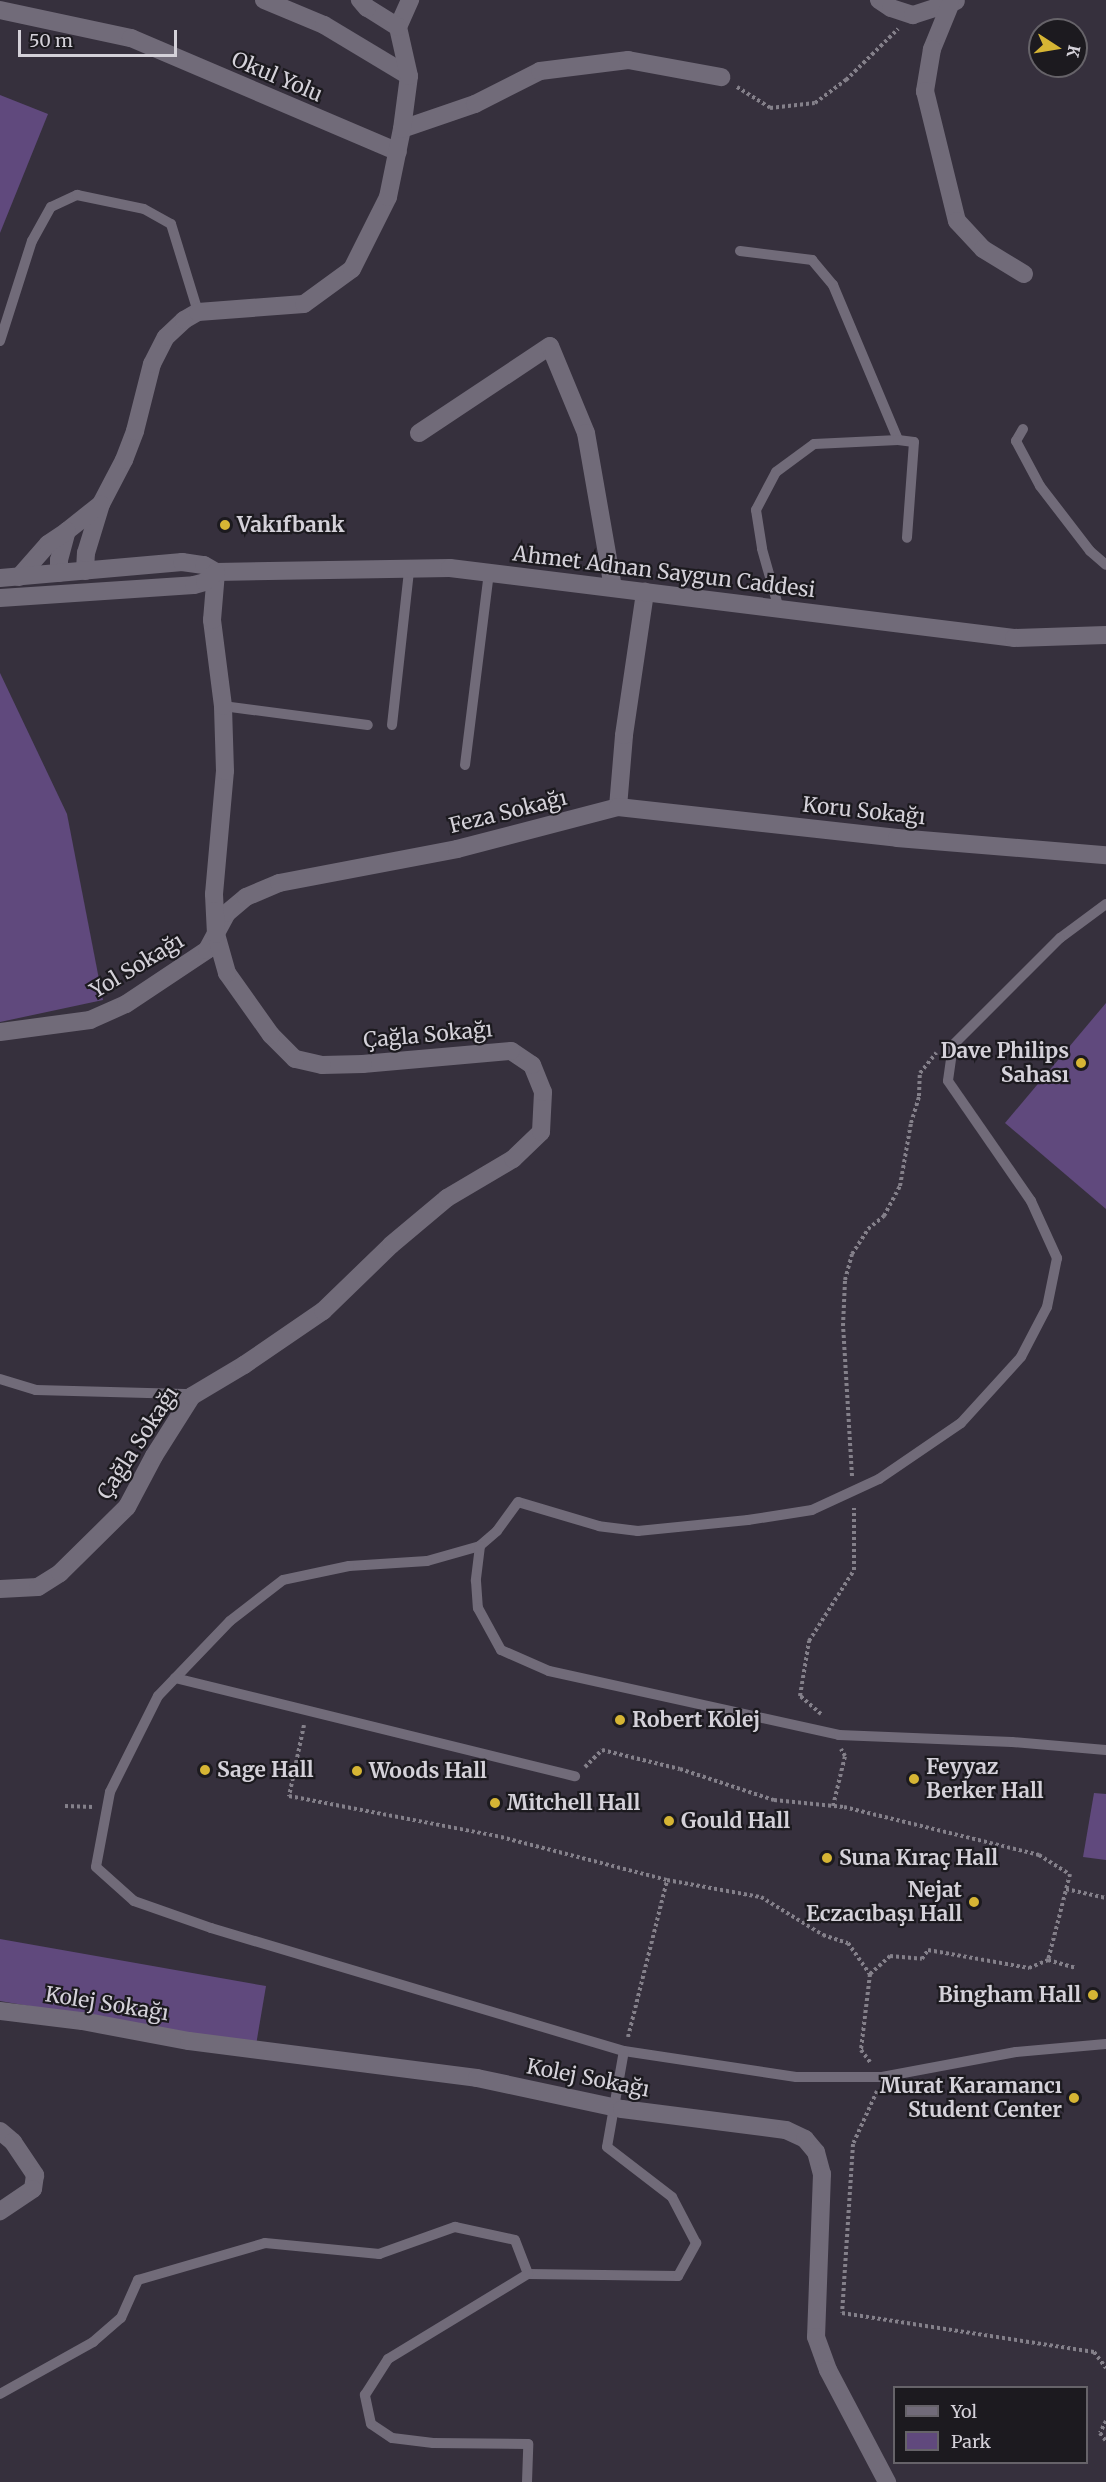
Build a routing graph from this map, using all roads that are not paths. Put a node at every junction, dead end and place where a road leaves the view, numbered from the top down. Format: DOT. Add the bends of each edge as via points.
graph roads {
  1 [pos="264,0"];
  2 [pos="360,0"];
  3 [pos="410,0"];
  4 [pos="879,0"];
  5 [pos="954,3"];
  6 [pos="0,10"];
  7 [pos="398,27"];
  8 [pos="409,76"];
  9 [pos="721,77"];
  10 [pos="402,129"];
  11 [pos="398,152"];
  12 [pos="740,251"];
  13 [pos="1024,274"];
  14 [pos="198,312"];
  15 [pos="0,341"];
  16 [pos="1023,429"];
  17 [pos="419,433"];
  18 [pos="898,441"];
  19 [pos="100,504"];
  20 [pos="67,531"];
  21 [pos="907,538"];
  22 [pos="1106,565"];
  23 [pos="85,570"];
  24 [pos="409,570"];
  25 [pos="216,572"];
  26 [pos="60,573"];
  27 [pos="489,573"];
  28 [pos="19,577"];
  29 [pos="0,578"];
  30 [pos="613,588"];
  31 [pos="87,592"];
  32 [pos="645,592"];
  33 [pos="63,594"];
  34 [pos="0,598"];
  35 [pos="779,609"];
  36 [pos="1106,635"];
  37 [pos="222,706"];
  38 [pos="368,725"];
  39 [pos="392,725"];
  40 [pos="465,765"];
  41 [pos="618,807"];
  42 [pos="1106,855"];
  43 [pos="1106,904"];
  44 [pos="216,934"];
  45 [pos="0,1032"];
  46 [pos="0,1379"];
  47 [pos="194,1394"];
  48 [pos="480,1546"];
  49 [pos="0,1589"];
  50 [pos="175,1678"];
  51 [pos="1106,1750"];
  52 [pos="575,1776"];
  53 [pos="0,2011"];
  54 [pos="1106,2044"];
  55 [pos="624,2051"];
  56 [pos="0,2131"];
  57 [pos="0,2211"];
  58 [pos="528,2274"];
  59 [pos="0,2394"];
  60 [pos="527,2482"];
  61 [pos="886,2482"];
  1 -- 8 [label="street" via="324,25"];
  2 -- 7 [label="street"];
  3 -- 7 [label="street"];
  4 -- 5 [label="street" via="913,15"];
  5 -- 13 [label="street" via="932,49 925,91 957,221 983,249"];
  6 -- 11 [label="street, Okul Yolu" via="131,38"];
  7 -- 8 [label="street"];
  8 -- 10 [label="street"];
  9 -- 10 [label="street" via="628,60 540,71 475,104"];
  10 -- 11 [label="street"];
  11 -- 14 [label="street" via="388,197 352,269 304,304"];
  12 -- 18 [label="lane" via="812,260 833,285"];
  14 -- 15 [label="lane" via="171,224 144,209 77,195 51,207 32,241"];
  14 -- 19 [label="street" via="184,320 161,346 135,432"];
  16 -- 22 [label="lane" via="1016,441 1040,486 1090,551"];
  17 -- 30 [label="street" via="550,346 586,433"];
  18 -- 21 [label="lane" via="914,442"];
  18 -- 35 [label="lane" via="814,444 776,472 756,510"];
  19 -- 20 [label="street"];
  19 -- 23 [label="street"];
  20 -- 26 [label="street" via="59,560"];
  20 -- 28 [label="street" via="48,544"];
  23 -- 25 [label="street, Ahmet Adnan Saygun Caddesi" via="182,562 204,565"];
  23 -- 26 [label="street, Ahmet Adnan Saygun Caddesi"];
  23 -- 31 [label="street"];
  24 -- 25 [label="street, Ahmet Adnan Saygun Caddesi"];
  24 -- 27 [label="street, Ahmet Adnan Saygun Caddesi" via="450,568"];
  24 -- 39 [label="lane"];
  25 -- 31 [label="street, Ahmet Adnan Saygun Caddesi" via="205,582 194,585"];
  25 -- 37 [label="street, Çağla Sokağı" via="212,620"];
  26 -- 28 [label="street, Ahmet Adnan Saygun Caddesi"];
  26 -- 33 [label="street"];
  27 -- 30 [label="street, Ahmet Adnan Saygun Caddesi"];
  27 -- 40 [label="lane"];
  28 -- 29 [label="street, Ahmet Adnan Saygun Caddesi"];
  30 -- 32 [label="street, Ahmet Adnan Saygun Caddesi"];
  31 -- 33 [label="street, Ahmet Adnan Saygun Caddesi"];
  32 -- 35 [label="street, Ahmet Adnan Saygun Caddesi"];
  32 -- 41 [label="street" via="624,735"];
  33 -- 34 [label="street, Ahmet Adnan Saygun Caddesi"];
  35 -- 36 [label="street, Ahmet Adnan Saygun Caddesi" via="1014,638"];
  37 -- 38 [label="lane"];
  37 -- 44 [label="street, Çağla Sokağı" via="225,771 214,894"];
  41 -- 42 [label="street, Koru Sokağı" via="897,838"];
  41 -- 44 [label="street, Feza Sokağı" via="457,849 279,884 246,897 227,913"];
  43 -- 48 [label="lane" via="1060,938 953,1045 948,1081 1031,1201 1057,1258 1047,1307 1022,1357 961,1423 879,1479 812,1510 638,1531 599,1526 518,1502 497,1531"];
  44 -- 45 [label="street, Yol Sokağı" via="207,950 126,1004 90,1020"];
  44 -- 47 [label="street, Çağla Sokağı" via="227,973 272,1035 295,1059 322,1065 363,1064 511,1051 532,1065 543,1092 541,1132 513,1159 447,1198 323,1311"];
  46 -- 47 [label="lane" via="36,1390"];
  47 -- 49 [label="street, Çağla Sokağı" via="127,1507 60,1573 38,1587"];
  48 -- 50 [label="lane" via="427,1561 349,1566 284,1580 230,1621"];
  48 -- 51 [label="lane" via="478,1608 501,1650 549,1671 833,1733"];
  50 -- 52 [label="lane"];
  50 -- 55 [label="lane" via="158,1696 106,1807 96,1868 134,1901 211,1928"];
  53 -- 61 [label="street, Kolej Sokağı" via="477,2078 622,2109 786,2130 805,2139 816,2152 822,2174 816,2337 828,2370"];
  54 -- 55 [label="lane" via="1016,2052 882,2077 796,2077"];
  55 -- 58 [label="lane" via="607,2147 672,2197 696,2243 678,2276"];
  56 -- 57 [label="street" via="13,2142 34,2175 33,2189"];
  58 -- 59 [label="lane" via="515,2240 455,2227 379,2254 265,2243 138,2280 121,2318 93,2342"];
  58 -- 60 [label="lane" via="388,2359 365,2395 371,2424 392,2438 433,2444 528,2444"];
}
